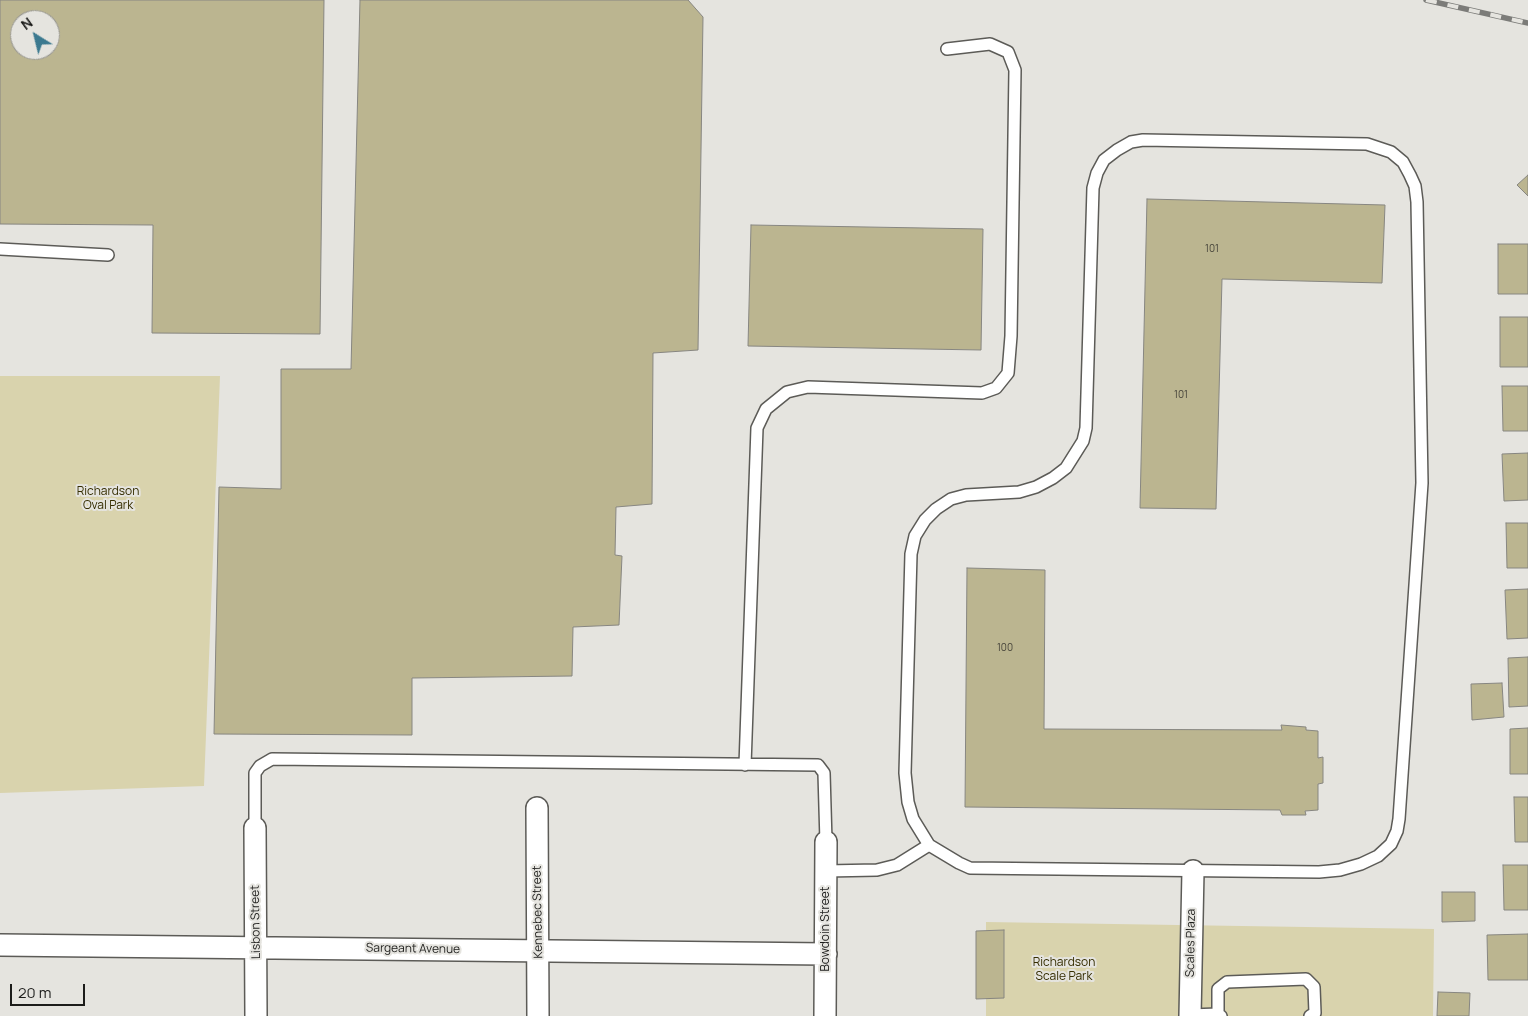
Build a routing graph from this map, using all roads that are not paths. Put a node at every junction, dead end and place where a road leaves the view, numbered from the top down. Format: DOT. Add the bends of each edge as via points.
graph roads {
  1 [pos="946,49"];
  2 [pos="0,249"];
  3 [pos="108,255"];
  4 [pos="745,764"];
  5 [pos="537,808"];
  6 [pos="254,828"];
  7 [pos="826,842"];
  8 [pos="929,845"];
  9 [pos="826,871"];
  10 [pos="1193,871"];
  11 [pos="0,945"];
  12 [pos="256,948"];
  13 [pos="538,951"];
  14 [pos="826,954"];
  15 [pos="1190,1015"];
  16 [pos="1220,1015"];
  17 [pos="256,1016"];
  18 [pos="538,1016"];
  19 [pos="825,1016"];
  20 [pos="1310,1016"];
  1 -- 4 [label="lane" via="990,44 1008,52 1015,70 1008,373 996,388 982,393 808,388 787,392 766,409 757,428"];
  2 -- 3 [label="lane"];
  4 -- 6 [label="lane" via="272,759 260,766 256,773"];
  4 -- 7 [label="lane" via="818,766 824,773"];
  5 -- 13 [label="street, Kennebec Street"];
  6 -- 12 [label="street, Lisbon Street"];
  7 -- 9 [label="street, Bowdoin Street"];
  8 -- 9 [label="lane" via="897,865 877,870"];
  8 -- 10 [label="lane" via="970,868"];
  8 -- 10 [label="lane" via="913,819 905,773 911,554 915,536 924,520 951,499 1019,492 1054,478 1066,468 1083,441 1093,188 1104,160 1131,142 1143,140 1367,144 1391,152 1403,162 1415,186 1417,202 1422,483 1397,831 1391,844 1378,856 1340,870"];
  9 -- 14 [label="street, Bowdoin Street"];
  10 -- 15 [label="street, Scales Plaza"];
  11 -- 12 [label="street, Sargeant Avenue"];
  12 -- 13 [label="street, Sargeant Avenue"];
  12 -- 17 [label="street, Lisbon Street"];
  13 -- 14 [label="street, Sargeant Avenue"];
  13 -- 18 [label="street, Kennebec Street"];
  14 -- 19 [label="street, Bowdoin Street"];
  15 -- 16 [label="lane"];
  16 -- 20 [label="lane" via="1218,989 1227,982 1306,979 1314,987 1315,1013"];
}
